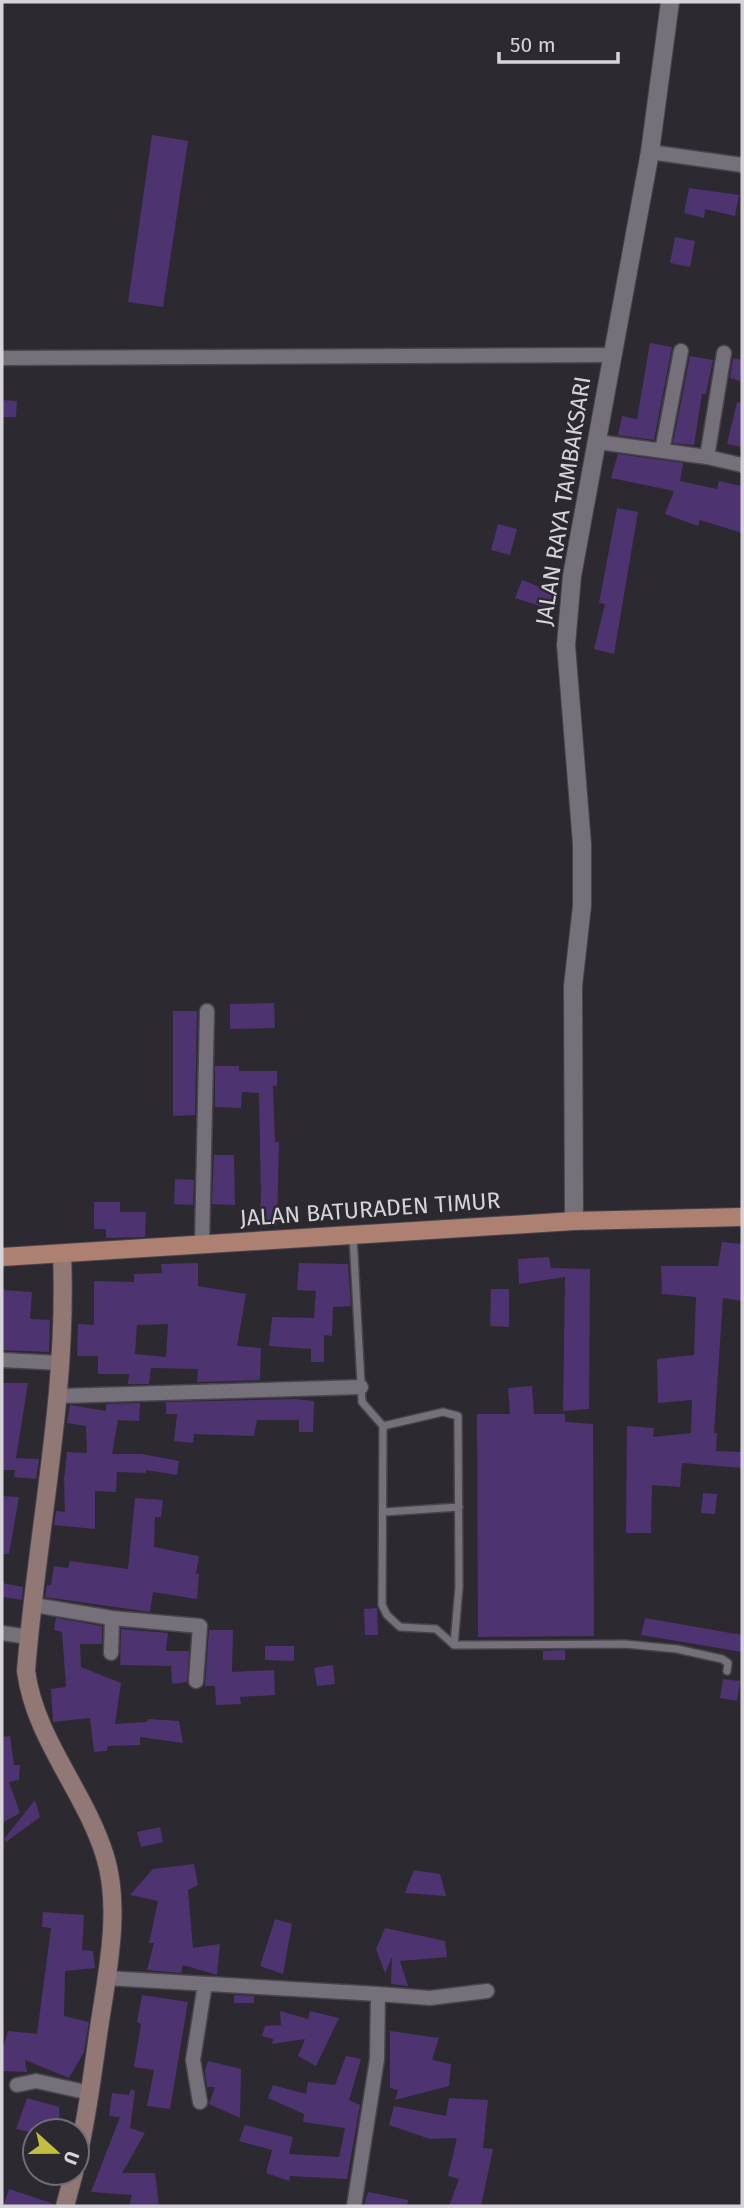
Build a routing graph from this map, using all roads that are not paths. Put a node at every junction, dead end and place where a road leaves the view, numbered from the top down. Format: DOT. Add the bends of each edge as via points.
graph roads {
  1 [pos="670,2"];
  2 [pos="650,152"];
  3 [pos="742,165"];
  4 [pos="681,351"];
  5 [pos="724,353"];
  6 [pos="610,355"];
  7 [pos="2,358"];
  8 [pos="598,442"];
  9 [pos="662,451"];
  10 [pos="707,457"];
  11 [pos="742,466"];
  12 [pos="207,1011"];
  13 [pos="742,1217"];
  14 [pos="574,1222"];
  15 [pos="353,1234"];
  16 [pos="202,1244"];
  17 [pos="62,1254"];
  18 [pos="2,1257"];
  19 [pos="2,1360"];
  20 [pos="61,1363"];
  21 [pos="361,1387"];
  22 [pos="60,1396"];
  23 [pos="383,1426"];
  24 [pos="459,1507"];
  25 [pos="384,1512"];
  26 [pos="34,1605"];
  27 [pos="112,1618"];
  28 [pos="2,1633"];
  29 [pos="29,1637"];
  30 [pos="454,1646"];
  31 [pos="111,1653"];
  32 [pos="727,1671"];
  33 [pos="196,1681"];
  34 [pos="106,1978"];
  35 [pos="205,1984"];
  36 [pos="487,1991"];
  37 [pos="378,1994"];
  38 [pos="17,2085"];
  39 [pos="90,2093"];
  40 [pos="200,2102"];
  41 [pos="85,2117"];
  42 [pos="70,2187"];
  43 [pos="65,2206"];
  44 [pos="354,2206"];
  1 -- 2 [label="street, JALAN RAYA TAMBAKSARI"];
  2 -- 3 [label="street"];
  2 -- 6 [label="street, JALAN RAYA TAMBAKSARI"];
  4 -- 9 [label="street"];
  5 -- 10 [label="street"];
  6 -- 7 [label="street"];
  6 -- 8 [label="street, JALAN RAYA TAMBAKSARI"];
  8 -- 9 [label="street"];
  8 -- 14 [label="street, JALAN RAYA TAMBAKSARI" via="572,576 566,645 582,844 582,906 573,986"];
  9 -- 10 [label="street"];
  10 -- 11 [label="street"];
  12 -- 16 [label="street"];
  13 -- 14 [label="main road, JALAN BATURADEN TIMUR"];
  14 -- 15 [label="main road, JALAN BATURADEN TIMUR"];
  15 -- 16 [label="main road, JALAN BATURADEN TIMUR"];
  15 -- 21 [label="lane"];
  16 -- 17 [label="main road, JALAN BATURADEN TIMUR"];
  17 -- 18 [label="main road, JALAN BATURADEN TIMUR"];
  17 -- 20 [label="main road"];
  19 -- 20 [label="street"];
  20 -- 22 [label="main road"];
  21 -- 22 [label="street"];
  21 -- 23 [label="lane" via="362,1402"];
  22 -- 26 [label="main road"];
  23 -- 24 [label="lane" via="443,1412 458,1416"];
  23 -- 25 [label="lane"];
  24 -- 25 [label="lane"];
  24 -- 30 [label="lane"];
  25 -- 30 [label="lane" via="382,1605 387,1615 400,1628 436,1629"];
  26 -- 27 [label="street"];
  26 -- 29 [label="main road"];
  27 -- 31 [label="street"];
  27 -- 33 [label="street" via="200,1626"];
  28 -- 29 [label="street"];
  29 -- 34 [label="main road" via="26,1671 38,1721 105,1856 111,1889"];
  30 -- 32 [label="lane" via="645,1645 722,1659 728,1663"];
  34 -- 35 [label="street"];
  34 -- 39 [label="main road"];
  35 -- 37 [label="street"];
  35 -- 40 [label="street" via="193,2060"];
  36 -- 37 [label="street" via="430,1998"];
  37 -- 44 [label="street" via="377,2059"];
  38 -- 39 [label="street" via="36,2081"];
  39 -- 41 [label="main road"];
  42 -- 43 [label="main road"];
}
